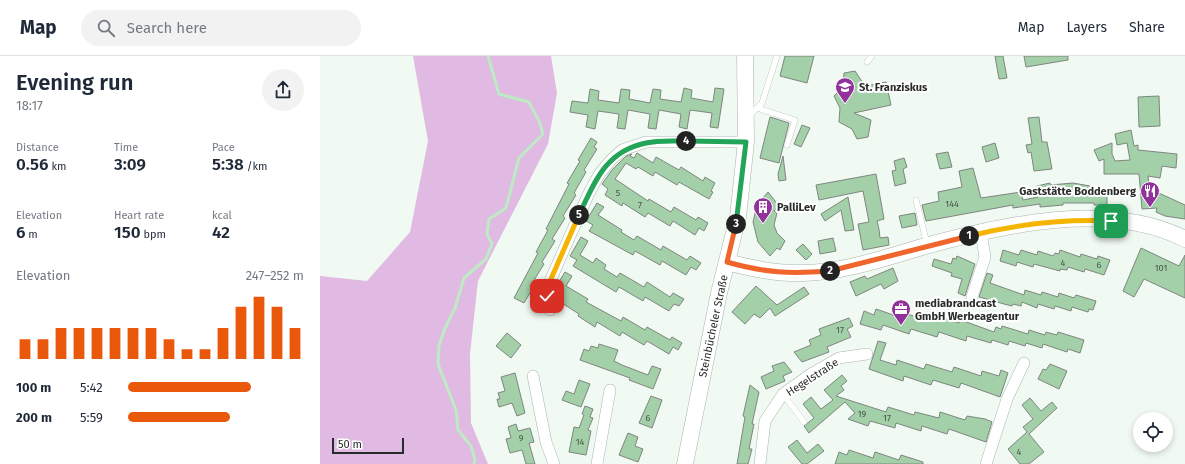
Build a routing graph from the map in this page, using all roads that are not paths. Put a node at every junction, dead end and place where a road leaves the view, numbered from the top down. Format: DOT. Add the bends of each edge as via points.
graph roads {
  1 [pos="745,56"];
  2 [pos="777,56"];
  3 [pos="872,56"];
  4 [pos="867,62"];
  5 [pos="752,113"];
  6 [pos="746,142"];
  7 [pos="787,145"];
  8 [pos="916,200"];
  9 [pos="981,233"];
  10 [pos="1185,239"];
  11 [pos="928,246"];
  12 [pos="727,262"];
  13 [pos="972,296"];
  14 [pos="550,310"];
  15 [pos="867,354"];
  16 [pos="1024,363"];
  17 [pos="533,376"];
  18 [pos="610,390"];
  19 [pos="783,394"];
  20 [pos="804,422"];
  21 [pos="554,464"];
  22 [pos="597,464"];
  23 [pos="685,464"];
  24 [pos="760,464"];
  25 [pos="986,464"];
  1 -- 5 [label="street, Steinbücheler Straße"];
  2 -- 5 [label="lane, Steinbücheler Straße" via="762,102"];
  3 -- 4 [label="lane"];
  5 -- 6 [label="street, Steinbücheler Straße"];
  5 -- 7 [label="lane" via="795,120"];
  6 -- 12 [label="street, Steinbücheler Straße" via="738,217"];
  6 -- 14 [label="street" via="646,142 622,150 600,173 589,193 547,288"];
  8 -- 11 [label="lane"];
  9 -- 10 [label="street" via="1036,222 1080,219 1140,224"];
  9 -- 11 [label="street"];
  9 -- 13 [label="street" via="985,256"];
  11 -- 12 [label="street" via="830,271 805,273 757,271"];
  12 -- 23 [label="street, Steinbücheler Straße"];
  15 -- 19 [label="street, Hegelstraße" via="839,358"];
  16 -- 25 [label="street" via="1007,399"];
  17 -- 21 [label="street" via="546,442"];
  18 -- 22 [label="street"];
  19 -- 20 [label="lane"];
  19 -- 24 [label="street, Hegelstraße" via="764,422"];
}
